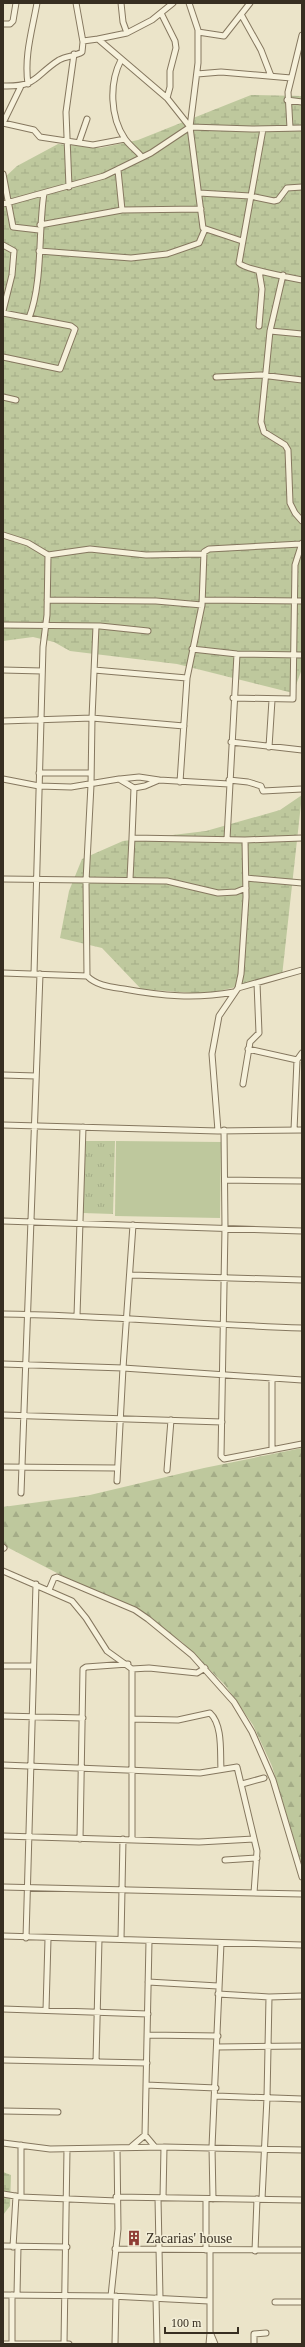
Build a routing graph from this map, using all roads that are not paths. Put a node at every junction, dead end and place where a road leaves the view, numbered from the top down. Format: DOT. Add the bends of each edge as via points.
graph roads {
  1 [pos="16,3"];
  2 [pos="37,3"];
  3 [pos="76,3"];
  4 [pos="121,3"];
  5 [pos="174,3"];
  6 [pos="189,3"];
  7 [pos="250,3"];
  8 [pos="161,13"];
  9 [pos="242,16"];
  10 [pos="3,24"];
  11 [pos="198,32"];
  12 [pos="127,33"];
  13 [pos="302,35"];
  14 [pos="98,39"];
  15 [pos="83,41"];
  16 [pos="74,54"];
  17 [pos="121,60"];
  18 [pos="197,74"];
  19 [pos="272,76"];
  20 [pos="291,78"];
  21 [pos="28,84"];
  22 [pos="3,86"];
  23 [pos="21,86"];
  24 [pos="167,98"];
  25 [pos="287,100"];
  26 [pos="302,102"];
  27 [pos="87,119"];
  28 [pos="3,124"];
  29 [pos="190,127"];
  30 [pos="290,128"];
  31 [pos="302,128"];
  32 [pos="263,129"];
  33 [pos="125,139"];
  34 [pos="68,140"];
  35 [pos="79,142"];
  36 [pos="142,157"];
  37 [pos="118,170"];
  38 [pos="3,174"];
  39 [pos="69,187"];
  40 [pos="302,187"];
  41 [pos="199,193"];
  42 [pos="44,194"];
  43 [pos="250,196"];
  44 [pos="9,202"];
  45 [pos="3,204"];
  46 [pos="200,209"];
  47 [pos="122,210"];
  48 [pos="40,227"];
  49 [pos="205,229"];
  50 [pos="242,241"];
  51 [pos="3,245"];
  52 [pos="39,251"];
  53 [pos="259,271"];
  54 [pos="283,275"];
  55 [pos="302,280"];
  56 [pos="3,312"];
  57 [pos="29,318"];
  58 [pos="259,326"];
  59 [pos="270,331"];
  60 [pos="302,334"];
  61 [pos="3,356"];
  62 [pos="264,375"];
  63 [pos="216,377"];
  64 [pos="302,380"];
  65 [pos="3,397"];
  66 [pos="16,400"];
  67 [pos="302,521"];
  68 [pos="3,535"];
  69 [pos="302,544"];
  70 [pos="203,554"];
  71 [pos="48,555"];
  72 [pos="47,600"];
  73 [pos="295,600"];
  74 [pos="302,601"];
  75 [pos="202,602"];
  76 [pos="3,626"];
  77 [pos="96,626"];
  78 [pos="45,627"];
  79 [pos="148,631"];
  80 [pos="192,649"];
  81 [pos="237,654"];
  82 [pos="293,654"];
  83 [pos="302,655"];
  84 [pos="3,670"];
  85 [pos="94,670"];
  86 [pos="42,671"];
  87 [pos="187,678"];
  88 [pos="233,698"];
  89 [pos="272,700"];
  90 [pos="92,718"];
  91 [pos="41,720"];
  92 [pos="3,721"];
  93 [pos="184,726"];
  94 [pos="231,742"];
  95 [pos="269,747"];
  96 [pos="302,750"];
  97 [pos="39,773"];
  98 [pos="91,773"];
  99 [pos="3,779"];
  100 [pos="119,779"];
  101 [pos="159,780"];
  102 [pos="180,782"];
  103 [pos="229,782"];
  104 [pos="91,785"];
  105 [pos="39,786"];
  106 [pos="134,788"];
  107 [pos="302,789"];
  108 [pos="132,838"];
  109 [pos="302,838"];
  110 [pos="227,839"];
  111 [pos="245,840"];
  112 [pos="246,878"];
  113 [pos="3,879"];
  114 [pos="130,879"];
  115 [pos="37,880"];
  116 [pos="86,881"];
  117 [pos="302,883"];
  118 [pos="246,888"];
  119 [pos="236,892"];
  120 [pos="246,897"];
  121 [pos="302,970"];
  122 [pos="3,973"];
  123 [pos="37,974"];
  124 [pos="87,976"];
  125 [pos="257,983"];
  126 [pos="238,988"];
  127 [pos="234,992"];
  128 [pos="248,1049"];
  129 [pos="300,1057"];
  130 [pos="3,1075"];
  131 [pos="36,1076"];
  132 [pos="243,1084"];
  133 [pos="3,1125"];
  134 [pos="34,1126"];
  135 [pos="82,1127"];
  136 [pos="221,1130"];
  137 [pos="294,1130"];
  138 [pos="302,1130"];
  139 [pos="225,1180"];
  140 [pos="302,1181"];
  141 [pos="3,1221"];
  142 [pos="31,1221"];
  143 [pos="80,1223"];
  144 [pos="133,1225"];
  145 [pos="225,1228"];
  146 [pos="302,1231"];
  147 [pos="131,1275"];
  148 [pos="224,1278"];
  149 [pos="302,1280"];
  150 [pos="3,1314"];
  151 [pos="26,1314"];
  152 [pos="77,1316"];
  153 [pos="128,1318"];
  154 [pos="224,1325"];
  155 [pos="302,1328"];
  156 [pos="3,1364"];
  157 [pos="26,1365"];
  158 [pos="123,1368"];
  159 [pos="223,1376"];
  160 [pos="272,1379"];
  161 [pos="302,1380"];
  162 [pos="3,1415"];
  163 [pos="23,1416"];
  164 [pos="121,1418"];
  165 [pos="171,1420"];
  166 [pos="222,1422"];
  167 [pos="302,1444"];
  168 [pos="272,1450"];
  169 [pos="3,1467"];
  170 [pos="21,1467"];
  171 [pos="117,1468"];
  172 [pos="167,1470"];
  173 [pos="117,1481"];
  174 [pos="21,1493"];
  175 [pos="3,1571"];
  176 [pos="36,1584"];
  177 [pos="48,1590"];
  178 [pos="128,1664"];
  179 [pos="3,1666"];
  180 [pos="33,1666"];
  181 [pos="205,1668"];
  182 [pos="132,1669"];
  183 [pos="3,1716"];
  184 [pos="32,1716"];
  185 [pos="82,1718"];
  186 [pos="132,1719"];
  187 [pos="3,1765"];
  188 [pos="31,1766"];
  189 [pos="221,1769"];
  190 [pos="82,1770"];
  191 [pos="132,1771"];
  192 [pos="264,1778"];
  193 [pos="242,1784"];
  194 [pos="3,1836"];
  195 [pos="29,1837"];
  196 [pos="80,1839"];
  197 [pos="123,1839"];
  198 [pos="132,1839"];
  199 [pos="254,1839"];
  200 [pos="257,1858"];
  201 [pos="225,1860"];
  202 [pos="302,1878"];
  203 [pos="3,1887"];
  204 [pos="27,1887"];
  205 [pos="122,1890"];
  206 [pos="254,1893"];
  207 [pos="302,1894"];
  208 [pos="3,1936"];
  209 [pos="26,1938"];
  210 [pos="48,1939"];
  211 [pos="100,1939"];
  212 [pos="121,1939"];
  213 [pos="149,1940"];
  214 [pos="221,1943"];
  215 [pos="302,1945"];
  216 [pos="148,1982"];
  217 [pos="218,1986"];
  218 [pos="218,1994"];
  219 [pos="302,1996"];
  220 [pos="269,1997"];
  221 [pos="3,2009"];
  222 [pos="46,2010"];
  223 [pos="96,2011"];
  224 [pos="148,2014"];
  225 [pos="148,2035"];
  226 [pos="218,2036"];
  227 [pos="269,2046"];
  228 [pos="302,2046"];
  229 [pos="217,2047"];
  230 [pos="3,2060"];
  231 [pos="96,2062"];
  232 [pos="147,2063"];
  233 [pos="146,2085"];
  234 [pos="216,2088"];
  235 [pos="216,2096"];
  236 [pos="267,2098"];
  237 [pos="302,2100"];
  238 [pos="3,2111"];
  239 [pos="58,2112"];
  240 [pos="145,2135"];
  241 [pos="3,2144"];
  242 [pos="21,2145"];
  243 [pos="131,2147"];
  244 [pos="155,2147"];
  245 [pos="164,2147"];
  246 [pos="212,2147"];
  247 [pos="117,2148"];
  248 [pos="68,2149"];
  249 [pos="264,2149"];
  250 [pos="302,2150"];
  251 [pos="3,2194"];
  252 [pos="18,2197"];
  253 [pos="160,2198"];
  254 [pos="67,2199"];
  255 [pos="116,2199"];
  256 [pos="259,2199"];
  257 [pos="210,2200"];
  258 [pos="302,2200"];
  259 [pos="3,2246"];
  260 [pos="16,2247"];
  261 [pos="67,2248"];
  262 [pos="115,2249"];
  263 [pos="160,2249"];
  264 [pos="208,2250"];
  265 [pos="302,2250"];
  266 [pos="255,2251"];
  267 [pos="3,2294"];
  268 [pos="14,2295"];
  269 [pos="65,2296"];
  270 [pos="114,2296"];
  271 [pos="158,2298"];
  272 [pos="209,2301"];
  273 [pos="274,2302"];
  274 [pos="302,2302"];
  275 [pos="210,2332"];
  276 [pos="266,2333"];
  277 [pos="3,2344"];
  278 [pos="12,2344"];
  279 [pos="17,2344"];
  280 [pos="56,2344"];
  281 [pos="64,2344"];
  282 [pos="69,2344"];
  283 [pos="115,2344"];
  284 [pos="156,2344"];
  285 [pos="209,2344"];
  286 [pos="215,2344"];
  287 [pos="254,2344"];
  1 -- 10 [label="street" via="13,21 10,24"];
  2 -- 21 [label="street" via="26,63"];
  3 -- 15 [label="street"];
  4 -- 12 [label="street"];
  5 -- 8 [label="street"];
  6 -- 11 [label="street"];
  7 -- 9 [label="street"];
  8 -- 12 [label="street"];
  8 -- 24 [label="street" via="176,48"];
  9 -- 11 [label="street" via="224,36"];
  9 -- 19 [label="street"];
  11 -- 18 [label="street"];
  12 -- 14 [label="street"];
  13 -- 20 [label="street"];
  14 -- 15 [label="street"];
  14 -- 17 [label="street"];
  15 -- 16 [label="street" via="82,52"];
  16 -- 21 [label="street" via="61,59 36,81"];
  16 -- 34 [label="street" via="66,112"];
  17 -- 24 [label="street"];
  17 -- 33 [label="street" via="114,78 113,109"];
  18 -- 19 [label="street" via="221,72"];
  18 -- 29 [label="street"];
  19 -- 20 [label="street"];
  20 -- 25 [label="street"];
  21 -- 23 [label="street"];
  22 -- 23 [label="street"];
  23 -- 28 [label="street"];
  24 -- 29 [label="street"];
  25 -- 26 [label="street"];
  25 -- 30 [label="street"];
  27 -- 35 [label="street"];
  28 -- 34 [label="street" via="34,130 40,137"];
  29 -- 32 [label="street"];
  29 -- 36 [label="street"];
  29 -- 41 [label="street"];
  30 -- 31 [label="street"];
  30 -- 32 [label="street"];
  32 -- 43 [label="street"];
  33 -- 35 [label="street" via="93,145"];
  33 -- 36 [label="street"];
  34 -- 35 [label="street"];
  34 -- 39 [label="street"];
  36 -- 37 [label="street"];
  37 -- 39 [label="street"];
  37 -- 47 [label="street"];
  38 -- 44 [label="street"];
  39 -- 42 [label="street"];
  40 -- 43 [label="street" via="287,188 278,200"];
  41 -- 43 [label="street"];
  41 -- 46 [label="street"];
  42 -- 44 [label="street"];
  42 -- 48 [label="street"];
  43 -- 50 [label="street"];
  44 -- 45 [label="street"];
  44 -- 48 [label="street" via="13,226"];
  46 -- 47 [label="street"];
  46 -- 49 [label="street"];
  47 -- 48 [label="street"];
  48 -- 52 [label="street"];
  49 -- 50 [label="street"];
  49 -- 52 [label="street" via="199,243 167,254 131,258"];
  50 -- 53 [label="street" via="239,263 243,267"];
  51 -- 56 [label="street" via="14,251 12,275"];
  52 -- 57 [label="street" via="38,272"];
  53 -- 54 [label="street"];
  53 -- 58 [label="street" via="262,289"];
  54 -- 55 [label="street"];
  54 -- 59 [label="street"];
  56 -- 57 [label="street"];
  57 -- 61 [label="street" via="75,328 63,367 59,369"];
  59 -- 60 [label="street"];
  59 -- 62 [label="street"];
  62 -- 63 [label="street"];
  62 -- 64 [label="street"];
  62 -- 67 [label="street" via="261,422 264,432 286,445 290,503"];
  65 -- 66 [label="street"];
  68 -- 71 [label="street" via="28,543"];
  69 -- 70 [label="street" via="209,549"];
  69 -- 73 [label="street" via="295,565"];
  70 -- 71 [label="street" via="146,555 90,549"];
  70 -- 75 [label="street"];
  71 -- 72 [label="street"];
  72 -- 75 [label="street"];
  72 -- 78 [label="street"];
  73 -- 74 [label="street"];
  73 -- 75 [label="street"];
  73 -- 82 [label="street"];
  75 -- 80 [label="street"];
  76 -- 78 [label="street"];
  77 -- 78 [label="street"];
  77 -- 79 [label="street"];
  77 -- 85 [label="street"];
  78 -- 86 [label="street"];
  80 -- 81 [label="street"];
  80 -- 87 [label="street"];
  81 -- 82 [label="street"];
  81 -- 88 [label="street"];
  82 -- 83 [label="street"];
  82 -- 89 [label="street" via="293,699"];
  84 -- 86 [label="street"];
  85 -- 87 [label="street"];
  85 -- 90 [label="street"];
  86 -- 91 [label="street"];
  87 -- 93 [label="street"];
  88 -- 89 [label="street"];
  88 -- 94 [label="street"];
  89 -- 95 [label="street"];
  90 -- 91 [label="street"];
  90 -- 93 [label="street"];
  90 -- 98 [label="street"];
  91 -- 92 [label="street"];
  91 -- 97 [label="street"];
  93 -- 102 [label="street"];
  94 -- 95 [label="street"];
  94 -- 103 [label="street"];
  95 -- 96 [label="street"];
  97 -- 98 [label="street"];
  97 -- 105 [label="street"];
  98 -- 104 [label="street"];
  99 -- 105 [label="street"];
  100 -- 101 [label="street" via="144,777"];
  100 -- 104 [label="street"];
  100 -- 106 [label="street"];
  101 -- 102 [label="street"];
  101 -- 106 [label="street"];
  102 -- 103 [label="street"];
  103 -- 107 [label="street" via="248,782 261,786 263,790"];
  103 -- 110 [label="street"];
  104 -- 105 [label="street"];
  104 -- 116 [label="street"];
  105 -- 115 [label="street"];
  106 -- 108 [label="street"];
  108 -- 110 [label="street"];
  108 -- 114 [label="street"];
  109 -- 111 [label="street"];
  110 -- 111 [label="street"];
  111 -- 112 [label="street"];
  112 -- 117 [label="street"];
  112 -- 118 [label="street"];
  113 -- 115 [label="street"];
  114 -- 116 [label="street"];
  114 -- 119 [label="street" via="167,881 211,893"];
  115 -- 116 [label="street"];
  115 -- 123 [label="street"];
  116 -- 124 [label="street"];
  118 -- 119 [label="street"];
  118 -- 120 [label="street"];
  119 -- 120 [label="street"];
  120 -- 126 [label="street"];
  121 -- 125 [label="street"];
  122 -- 123 [label="street"];
  123 -- 124 [label="street"];
  123 -- 131 [label="street"];
  124 -- 127 [label="street" via="96,983 160,996 209,997"];
  125 -- 126 [label="street"];
  125 -- 128 [label="street" via="259,1033 250,1042"];
  126 -- 127 [label="street"];
  127 -- 136 [label="street" via="219,1016 212,1054"];
  128 -- 129 [label="street"];
  128 -- 132 [label="street"];
  129 -- 137 [label="street"];
  130 -- 131 [label="street"];
  131 -- 134 [label="street"];
  133 -- 134 [label="street"];
  134 -- 135 [label="street"];
  134 -- 142 [label="street"];
  135 -- 136 [label="street"];
  135 -- 143 [label="street"];
  136 -- 137 [label="street"];
  136 -- 139 [label="street"];
  137 -- 138 [label="street"];
  139 -- 140 [label="street"];
  139 -- 145 [label="street"];
  141 -- 142 [label="street"];
  142 -- 143 [label="street"];
  142 -- 151 [label="street"];
  143 -- 144 [label="street"];
  143 -- 152 [label="street"];
  144 -- 145 [label="street"];
  144 -- 147 [label="street"];
  145 -- 146 [label="street"];
  145 -- 148 [label="street"];
  147 -- 148 [label="street"];
  147 -- 153 [label="street"];
  148 -- 149 [label="street"];
  148 -- 154 [label="street"];
  150 -- 151 [label="street"];
  151 -- 152 [label="street"];
  151 -- 157 [label="street"];
  152 -- 153 [label="street"];
  153 -- 154 [label="street"];
  153 -- 158 [label="street"];
  154 -- 155 [label="street"];
  154 -- 159 [label="street"];
  156 -- 157 [label="street"];
  157 -- 158 [label="street"];
  157 -- 163 [label="street"];
  158 -- 159 [label="street"];
  158 -- 164 [label="street"];
  159 -- 160 [label="street"];
  159 -- 166 [label="street"];
  160 -- 161 [label="street"];
  160 -- 168 [label="street"];
  162 -- 163 [label="street"];
  163 -- 164 [label="street"];
  163 -- 170 [label="street"];
  164 -- 165 [label="street"];
  164 -- 171 [label="street"];
  165 -- 166 [label="street"];
  165 -- 172 [label="street"];
  166 -- 168 [label="street" via="221,1454 224,1459"];
  167 -- 168 [label="street"];
  169 -- 170 [label="street"];
  170 -- 171 [label="street"];
  170 -- 174 [label="street"];
  171 -- 173 [label="street"];
  175 -- 176 [label="street"];
  176 -- 177 [label="street"];
  176 -- 180 [label="street"];
  177 -- 178 [label="street" via="76,1605 107,1651"];
  177 -- 181 [label="street" via="57,1577 135,1610 164,1630"];
  178 -- 182 [label="street"];
  178 -- 185 [label="street" via="83,1669"];
  179 -- 180 [label="street"];
  180 -- 184 [label="street"];
  181 -- 182 [label="street" via="197,1672"];
  181 -- 202 [label="street" via="234,1702 252,1732 273,1780"];
  182 -- 186 [label="street"];
  183 -- 184 [label="street"];
  184 -- 185 [label="street"];
  184 -- 188 [label="street"];
  185 -- 190 [label="street"];
  186 -- 189 [label="street" via="178,1720 210,1713 215,1719 218,1732"];
  186 -- 191 [label="street"];
  187 -- 188 [label="street"];
  188 -- 190 [label="street"];
  188 -- 195 [label="street"];
  189 -- 191 [label="street" via="207,1773"];
  189 -- 193 [label="street" via="239,1768"];
  190 -- 191 [label="street"];
  190 -- 196 [label="street"];
  191 -- 198 [label="street"];
  192 -- 193 [label="street"];
  193 -- 199 [label="street"];
  194 -- 195 [label="street"];
  195 -- 196 [label="street"];
  195 -- 204 [label="street"];
  196 -- 197 [label="street"];
  197 -- 198 [label="street"];
  197 -- 205 [label="street"];
  198 -- 199 [label="street" via="205,1842"];
  199 -- 200 [label="street"];
  200 -- 201 [label="street"];
  200 -- 206 [label="street"];
  203 -- 204 [label="street"];
  204 -- 205 [label="street"];
  204 -- 209 [label="street"];
  205 -- 206 [label="street"];
  205 -- 212 [label="street"];
  206 -- 207 [label="street"];
  208 -- 209 [label="street"];
  209 -- 210 [label="street"];
  210 -- 211 [label="street"];
  210 -- 222 [label="street"];
  211 -- 212 [label="street"];
  211 -- 223 [label="street"];
  212 -- 213 [label="street"];
  213 -- 214 [label="street"];
  213 -- 216 [label="street"];
  214 -- 215 [label="street"];
  214 -- 217 [label="street"];
  216 -- 217 [label="street"];
  216 -- 224 [label="street"];
  217 -- 218 [label="street"];
  218 -- 220 [label="street"];
  218 -- 226 [label="street"];
  219 -- 220 [label="street"];
  220 -- 227 [label="street"];
  221 -- 222 [label="street"];
  222 -- 223 [label="street"];
  223 -- 224 [label="street"];
  223 -- 231 [label="street"];
  224 -- 225 [label="street"];
  225 -- 226 [label="street"];
  225 -- 232 [label="street"];
  226 -- 229 [label="street"];
  227 -- 228 [label="street"];
  227 -- 229 [label="street"];
  227 -- 236 [label="street"];
  229 -- 234 [label="street"];
  230 -- 231 [label="street"];
  231 -- 232 [label="street"];
  232 -- 233 [label="street"];
  233 -- 234 [label="street"];
  233 -- 240 [label="street"];
  234 -- 235 [label="street"];
  235 -- 236 [label="street"];
  235 -- 246 [label="street"];
  236 -- 237 [label="street"];
  236 -- 249 [label="street"];
  238 -- 239 [label="street"];
  240 -- 243 [label="street"];
  240 -- 244 [label="street"];
  241 -- 242 [label="street"];
  242 -- 248 [label="street"];
  242 -- 252 [label="street"];
  243 -- 244 [label="street"];
  243 -- 247 [label="street"];
  244 -- 245 [label="street"];
  245 -- 246 [label="street"];
  245 -- 253 [label="street"];
  246 -- 249 [label="street"];
  246 -- 257 [label="street"];
  247 -- 248 [label="street"];
  247 -- 255 [label="street"];
  248 -- 254 [label="street"];
  249 -- 250 [label="street"];
  249 -- 256 [label="street"];
  251 -- 252 [label="street"];
  252 -- 254 [label="street"];
  252 -- 260 [label="street"];
  253 -- 255 [label="street"];
  253 -- 257 [label="street"];
  253 -- 263 [label="street"];
  254 -- 255 [label="street"];
  254 -- 261 [label="street"];
  255 -- 262 [label="street" via="118,2229"];
  256 -- 257 [label="street"];
  256 -- 258 [label="street"];
  256 -- 266 [label="street"];
  257 -- 264 [label="street"];
  259 -- 260 [label="street"];
  260 -- 261 [label="street"];
  260 -- 268 [label="street"];
  261 -- 269 [label="street"];
  262 -- 263 [label="street"];
  262 -- 270 [label="street"];
  263 -- 264 [label="street"];
  263 -- 271 [label="street"];
  264 -- 266 [label="street"];
  264 -- 272 [label="street"];
  265 -- 266 [label="street"];
  267 -- 268 [label="street"];
  268 -- 269 [label="street"];
  268 -- 278 [label="street"];
  269 -- 270 [label="street"];
  269 -- 281 [label="street"];
  270 -- 271 [label="street"];
  270 -- 283 [label="street"];
  271 -- 272 [label="street"];
  271 -- 284 [label="street"];
  272 -- 275 [label="street"];
  273 -- 274 [label="street"];
  275 -- 285 [label="street"];
  275 -- 286 [label="street"];
  276 -- 287 [label="street" via="254,2334"];
  277 -- 278 [label="street"];
  278 -- 279 [label="street"];
  279 -- 280 [label="street"];
  280 -- 281 [label="street"];
  281 -- 282 [label="street"];
}
